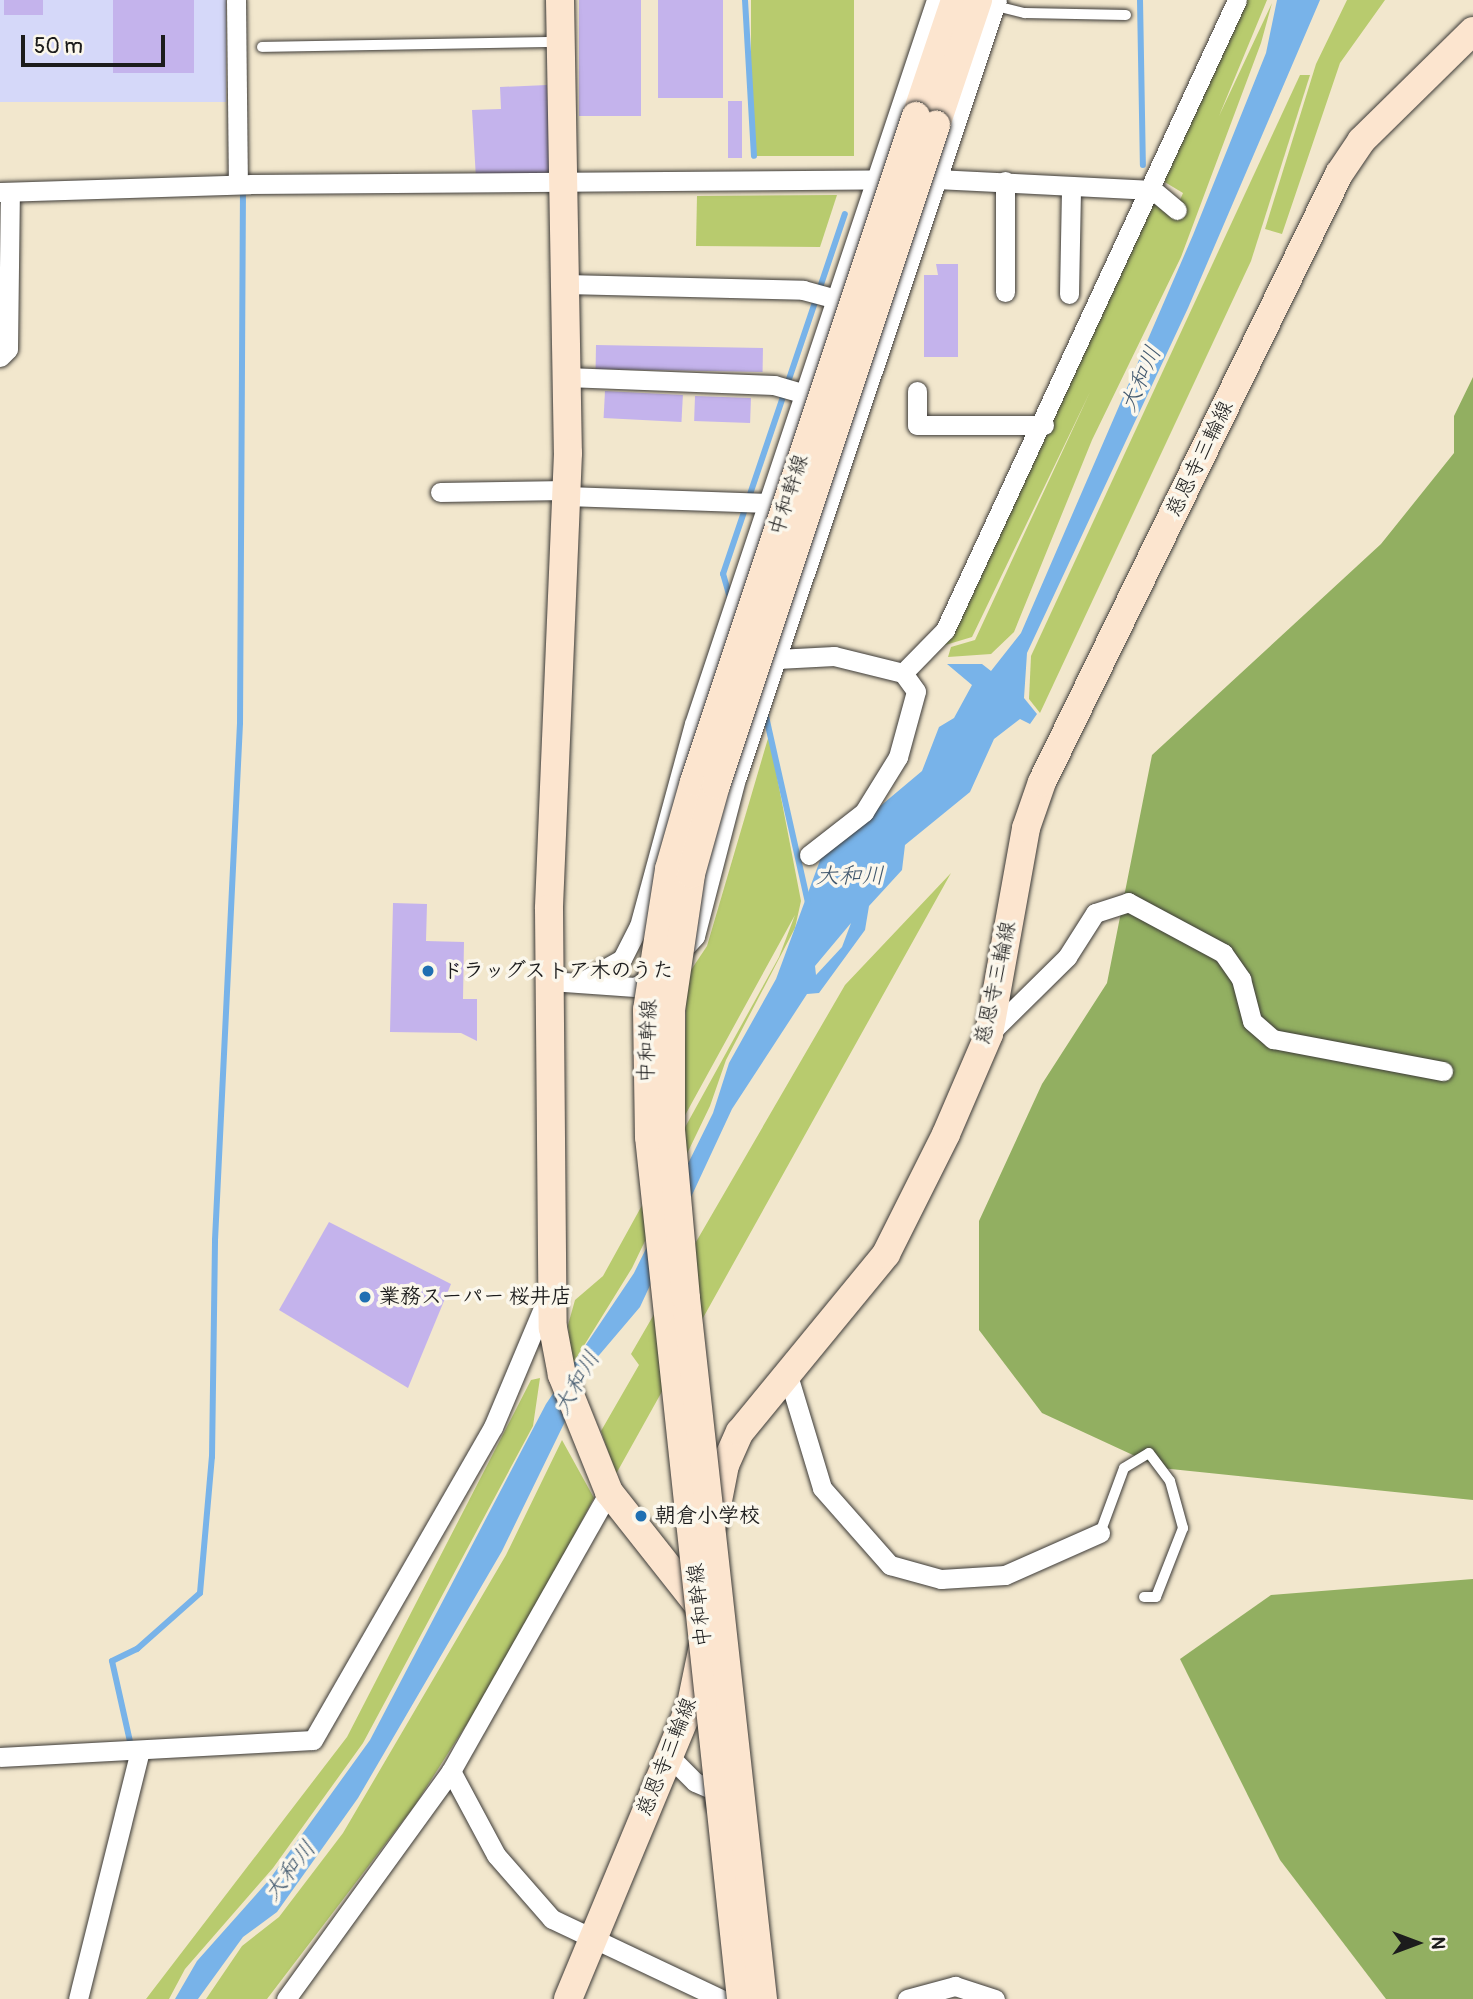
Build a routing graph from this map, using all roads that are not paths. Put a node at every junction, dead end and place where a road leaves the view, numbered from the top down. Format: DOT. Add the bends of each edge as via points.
graph roads {
  1 [pos="236,0"];
  2 [pos="560,0"];
  3 [pos="1237,0"];
  4 [pos="938,1"];
  5 [pos="990,2"];
  6 [pos="1126,15"];
  7 [pos="1473,31"];
  8 [pos="561,42"];
  9 [pos="262,47"];
  10 [pos="926,120"];
  11 [pos="878,179"];
  12 [pos="936,179"];
  13 [pos="564,181"];
  14 [pos="1005,181"];
  15 [pos="240,184"];
  16 [pos="1070,186"];
  17 [pos="1153,190"];
  18 [pos="5,192"];
  19 [pos="1177,210"];
  20 [pos="565,284"];
  21 [pos="1005,292"];
  22 [pos="1069,294"];
  23 [pos="836,299"];
  24 [pos="0,356"];
  25 [pos="566,377"];
  26 [pos="917,391"];
  27 [pos="806,394"];
  28 [pos="1044,425"];
  29 [pos="440,492"];
  30 [pos="566,493"];
  31 [pos="769,503"];
  32 [pos="776,659"];
  33 [pos="903,673"];
  34 [pos="809,856"];
  35 [pos="550,981"];
  36 [pos="581,982"];
  37 [pos="989,1034"];
  38 [pos="1443,1071"];
  39 [pos="551,1290"];
  40 [pos="787,1372"];
  41 [pos="609,1492"];
  42 [pos="1100,1533"];
  43 [pos="1144,1597"];
  44 [pos="709,1618"];
  45 [pos="131,1754"];
  46 [pos="0,1757"];
  47 [pos="670,1757"];
  48 [pos="451,1771"];
  49 [pos="588,1942"];
  50 [pos="78,1999"];
  51 [pos="286,1999"];
  52 [pos="568,1999"];
  53 [pos="721,1999"];
  54 [pos="734,1999"];
  55 [pos="741,1999"];
  56 [pos="766,1999"];
  57 [pos="907,1999"];
  58 [pos="995,1999"];
  1 -- 15 [label="street"];
  2 -- 8 [label="main road"];
  3 -- 17 [label="street"];
  4 -- 10 [label="main road, 中和幹線"];
  4 -- 11 [label="street"];
  5 -- 6 [label="lane" via="1025,13"];
  5 -- 10 [label="main road, 中和幹線"];
  5 -- 12 [label="street"];
  7 -- 37 [label="main road, 慈恩寺三輪線" via="1361,141 1292,254 1042,782 1026,828"];
  8 -- 9 [label="lane"];
  8 -- 13 [label="main road"];
  10 -- 55 [label="main road, 中和幹線, bridge" via="694,782 669,869 647,1010 649,1137"];
  10 -- 56 [label="main road, 中和幹線, bridge" via="716,785 691,874 671,1010 671,1130 684,1285"];
  11 -- 12 [label="street"];
  11 -- 13 [label="street"];
  11 -- 23 [label="street"];
  12 -- 14 [label="street"];
  12 -- 32 [label="street"];
  13 -- 15 [label="street"];
  13 -- 20 [label="main road"];
  14 -- 16 [label="street"];
  14 -- 21 [label="street"];
  15 -- 18 [label="street"];
  16 -- 17 [label="street"];
  16 -- 22 [label="street"];
  17 -- 19 [label="street"];
  17 -- 28 [label="street"];
  18 -- 24 [label="street" via="8,349"];
  20 -- 23 [label="street" via="803,290"];
  20 -- 25 [label="main road"];
  23 -- 27 [label="street"];
  25 -- 27 [label="street" via="774,385"];
  25 -- 30 [label="main road"];
  26 -- 28 [label="street" via="917,425"];
  27 -- 31 [label="street"];
  28 -- 33 [label="street" via="945,630"];
  29 -- 30 [label="street"];
  30 -- 31 [label="street"];
  30 -- 35 [label="main road"];
  31 -- 36 [label="street" via="694,724 639,926 622,959"];
  32 -- 33 [label="street" via="834,656"];
  32 -- 36 [label="street" via="715,848 695,936 661,973 635,986"];
  33 -- 34 [label="street" via="916,691 898,757 864,812"];
  35 -- 36 [label="street"];
  35 -- 39 [label="main road"];
  37 -- 38 [label="street" via="1067,957 1095,913 1128,902 1223,953 1241,979 1252,1021 1273,1039"];
  37 -- 40 [label="main road, 慈恩寺三輪線" via="886,1254"];
  39 -- 41 [label="main road" via="562,1375"];
  39 -- 45 [label="street" via="492,1427 324,1729 296,1746"];
  40 -- 42 [label="street" via="822,1488 890,1565 941,1579 1005,1575"];
  40 -- 44 [label="main road, 慈恩寺三輪線" via="740,1432 724,1465 709,1566"];
  41 -- 44 [label="main road"];
  41 -- 48 [label="street"];
  42 -- 43 [label="lane" via="1124,1468 1149,1453 1170,1480 1182,1528 1156,1597"];
  44 -- 47 [label="main road, 慈恩寺三輪線" via="691,1704"];
  44 -- 56 [label="street" via="738,1698"];
  45 -- 46 [label="street"];
  45 -- 50 [label="street"];
  47 -- 49 [label="main road, 慈恩寺三輪線"];
  47 -- 54 [label="street" via="695,1782 714,1790"];
  48 -- 49 [label="street" via="496,1855 552,1919"];
  48 -- 51 [label="street"];
  49 -- 52 [label="main road, 慈恩寺三輪線"];
  49 -- 53 [label="street"];
  57 -- 58 [label="street" via="955,1986"];
}
